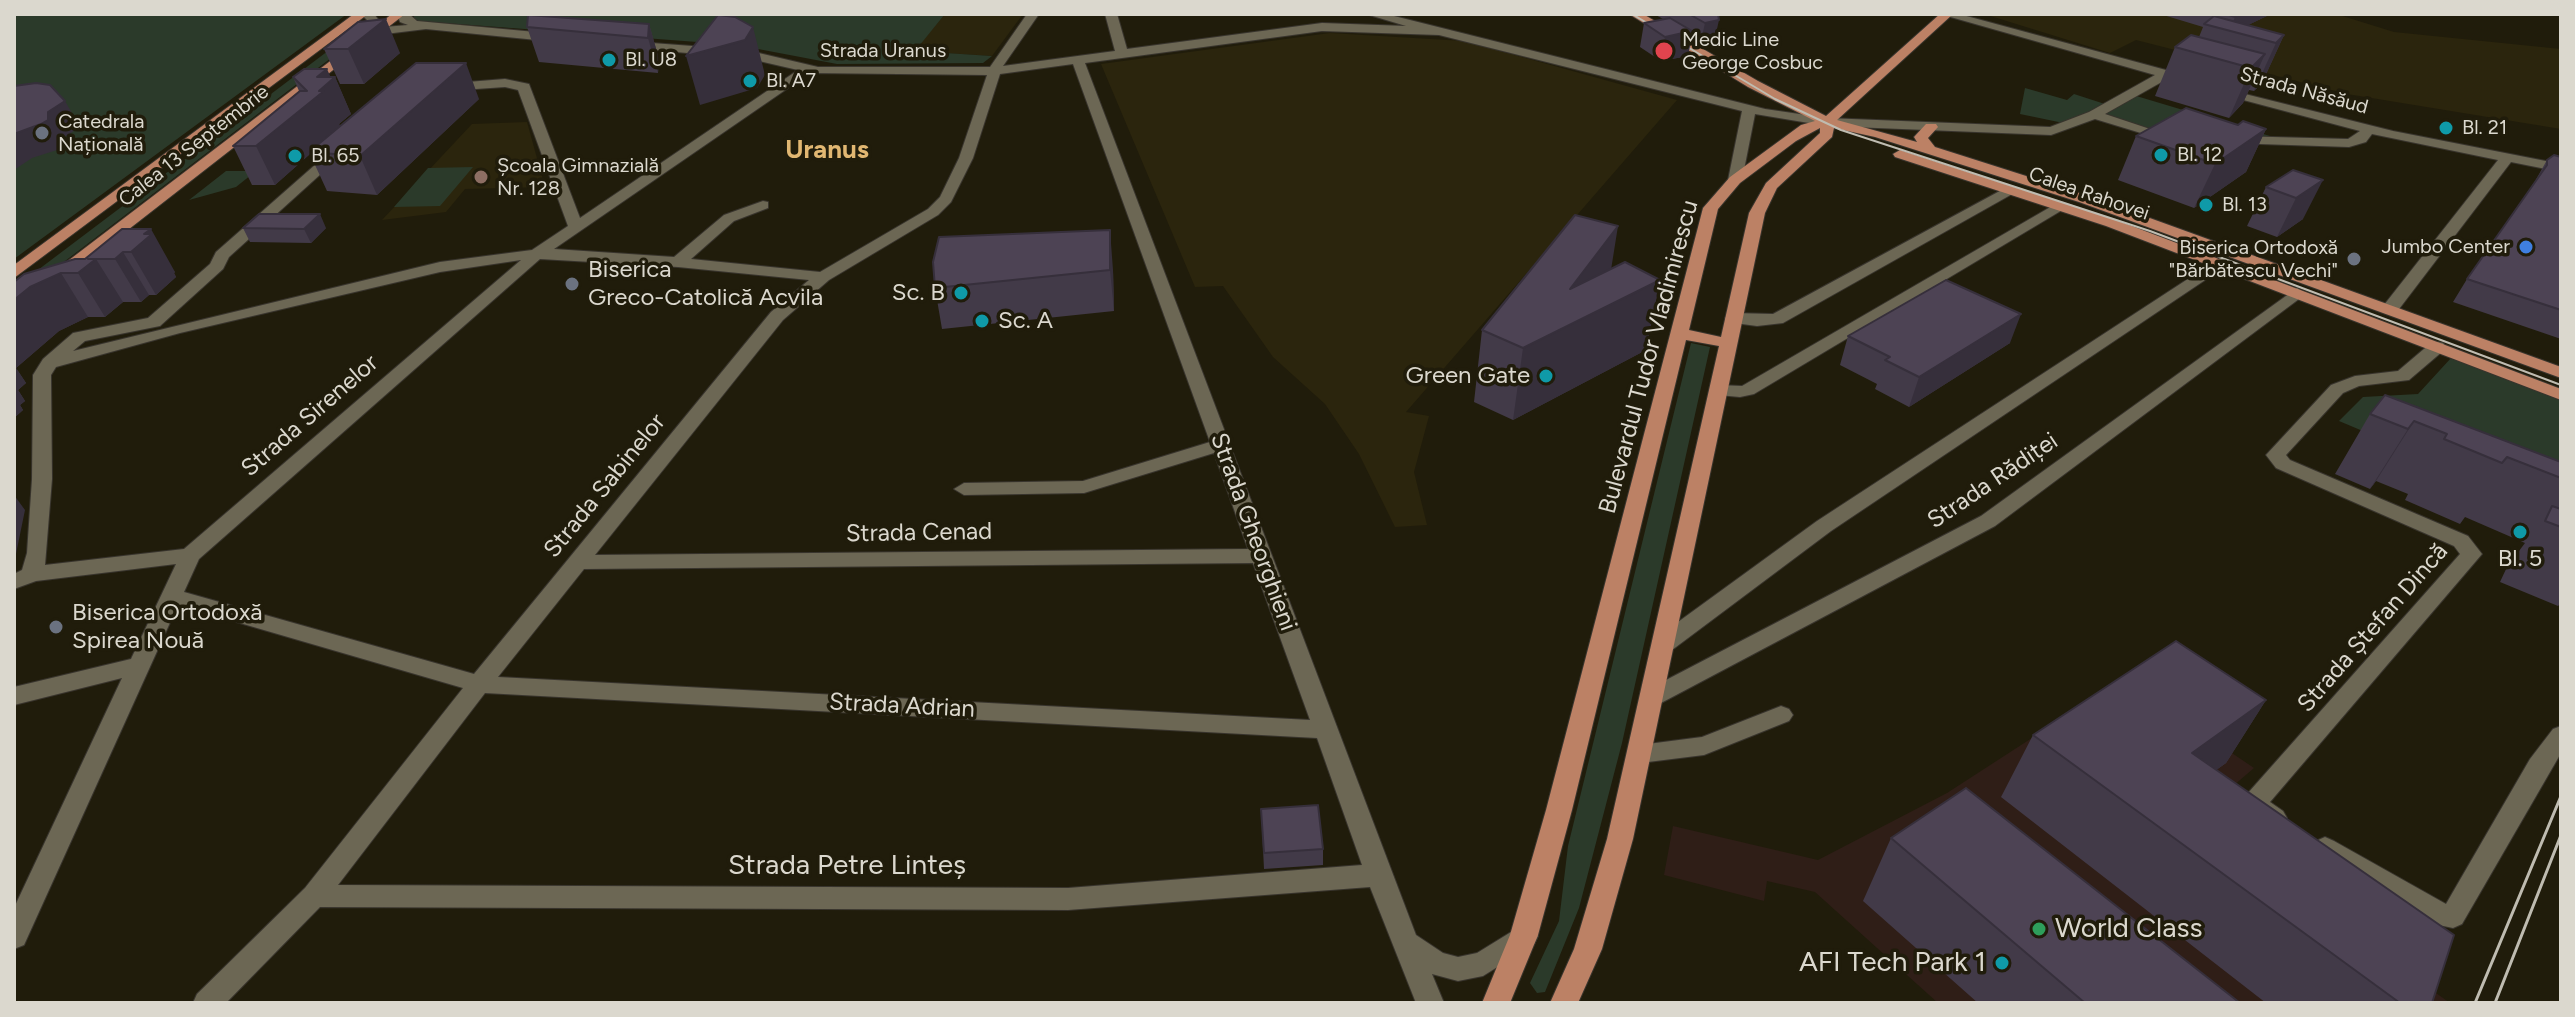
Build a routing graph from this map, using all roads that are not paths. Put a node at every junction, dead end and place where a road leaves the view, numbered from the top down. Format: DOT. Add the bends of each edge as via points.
graph roads {
  1 [pos="364,14"];
  2 [pos="401,14"];
  3 [pos="1033,14"];
  4 [pos="1111,14"];
  5 [pos="1341,14"];
  6 [pos="1372,14"];
  7 [pos="1635,14"];
  8 [pos="1946,14"];
  9 [pos="1979,14"];
  10 [pos="1993,26"];
  11 [pos="444,27"];
  12 [pos="1322,27"];
  13 [pos="377,31"];
  14 [pos="1439,31"];
  15 [pos="570,39"];
  16 [pos="614,43"];
  17 [pos="1122,54"];
  18 [pos="1078,60"];
  19 [pos="806,70"];
  20 [pos="994,71"];
  21 [pos="1753,84"];
  22 [pos="2208,86"];
  23 [pos="431,89"];
  24 [pos="1716,100"];
  25 [pos="1749,109"];
  26 [pos="2094,115"];
  27 [pos="1827,122"];
  28 [pos="1931,127"];
  29 [pos="2368,130"];
  30 [pos="2183,138"];
  31 [pos="2215,139"];
  32 [pos="345,146"];
  33 [pos="1929,149"];
  34 [pos="2506,159"];
  35 [pos="2561,168"];
  36 [pos="1735,180"];
  37 [pos="2009,190"];
  38 [pos="763,205"];
  39 [pos="2059,206"];
  40 [pos="576,228"];
  41 [pos="538,253"];
  42 [pos="678,262"];
  43 [pos="2220,263"];
  44 [pos="14,273"];
  45 [pos="823,277"];
  46 [pos="2297,293"];
  47 [pos="2390,309"];
  48 [pos="14,310"];
  49 [pos="1733,318"];
  50 [pos="154,328"];
  51 [pos="1681,334"];
  52 [pos="1728,343"];
  53 [pos="2437,347"];
  54 [pos="2561,373"];
  55 [pos="1718,390"];
  56 [pos="2561,395"];
  57 [pos="1221,445"];
  58 [pos="964,489"];
  59 [pos="190,555"];
  60 [pos="1261,556"];
  61 [pos="578,562"];
  62 [pos="23,578"];
  63 [pos="1675,592"];
  64 [pos="170,595"];
  65 [pos="1712,608"];
  66 [pos="1663,649"];
  67 [pos="140,665"];
  68 [pos="1698,674"];
  69 [pos="479,684"];
  70 [pos="14,696"];
  71 [pos="1653,697"];
  72 [pos="1781,715"];
  73 [pos="1326,730"];
  74 [pos="2561,735"];
  75 [pos="1640,754"];
  76 [pos="1379,875"];
  77 [pos="314,896"];
  78 [pos="1524,935"];
  79 [pos="14,937"];
  80 [pos="1405,942"];
  81 [pos="207,1003"];
  82 [pos="1430,1003"];
  83 [pos="1496,1003"];
  84 [pos="1564,1003"];
  1 -- 13 [label="street" via="378,24"];
  1 -- 44 [label="main road, Calea 13 Septembrie"];
  2 -- 11 [label="street" via="410,22"];
  2 -- 13 [label="main road, Calea 13 Septembrie"];
  3 -- 20 [label="street, Strada Sabinelor"];
  4 -- 17 [label="street"];
  5 -- 12 [label="street, Strada Uranus"];
  6 -- 14 [label="street, Calea Rahovei"];
  7 -- 21 [label="main road"];
  8 -- 10 [label="street"];
  8 -- 27 [label="main road"];
  9 -- 10 [label="street"];
  10 -- 26 [label="street" via="2173,76"];
  11 -- 13 [label="street"];
  11 -- 15 [label="street"];
  12 -- 14 [label="street, Strada Uranus"];
  12 -- 17 [label="street, Strada Uranus"];
  13 -- 48 [label="main road, Calea 13 Septembrie"];
  14 -- 24 [label="street, Calea Rahovei"];
  16 -- 19 [label="street, Strada Uranus" via="735,53"];
  17 -- 18 [label="street, Strada Uranus"];
  18 -- 20 [label="street, Strada Uranus"];
  18 -- 57 [label="street, Strada Gheorghieni"];
  19 -- 20 [label="street, Strada Uranus"];
  19 -- 40 [label="street, Strada Sirenelor"];
  20 -- 45 [label="street, Strada Sabinelor" via="966,158 946,199 933,212"];
  21 -- 24 [label="street" via="1746,96"];
  21 -- 27 [label="main road"];
  22 -- 29 [label="street, Strada Năsăud"];
  23 -- 40 [label="street" via="493,83 524,87"];
  24 -- 25 [label="street, Calea Rahovei"];
  25 -- 27 [label="street, Calea Rahovei"];
  25 -- 36 [label="street"];
  26 -- 28 [label="street" via="2051,131"];
  26 -- 30 [label="street" via="2159,137"];
  27 -- 28 [label="street"];
  27 -- 33 [label="main road, Calea Rahovei"];
  27 -- 36 [label="main road, Bulevardul Tudor Vladimirescu" via="1806,128"];
  27 -- 37 [label="main road, Calea Rahovei" via="1871,144"];
  27 -- 49 [label="main road" via="1827,134 1762,200"];
  28 -- 33 [label="main road" via="1921,137"];
  29 -- 31 [label="street" via="2349,143"];
  29 -- 34 [label="street, Strada Năsăud"];
  32 -- 50 [label="street" via="222,255"];
  33 -- 47 [label="main road, Calea Rahovei"];
  34 -- 35 [label="street, Strada Năsăud"];
  34 -- 47 [label="street"];
  36 -- 51 [label="main road, Bulevardul Tudor Vladimirescu" via="1711,208"];
  37 -- 39 [label="main road, Calea Rahovei"];
  37 -- 49 [label="street" via="1777,319"];
  38 -- 42 [label="street" via="729,218"];
  39 -- 43 [label="main road, Calea Rahovei"];
  39 -- 55 [label="street" via="1748,390"];
  40 -- 41 [label="street, Strada Sirenelor"];
  41 -- 42 [label="street"];
  41 -- 50 [label="street" via="440,267"];
  41 -- 59 [label="street, Strada Sirenelor"];
  42 -- 45 [label="street"];
  43 -- 46 [label="main road, Calea Rahovei"];
  43 -- 65 [label="street" via="1824,526"];
  45 -- 61 [label="street, Strada Sabinelor" via="764,332"];
  46 -- 53 [label="main road, Calea Rahovei"];
  46 -- 68 [label="street, Strada Rădiței" via="1988,521"];
  47 -- 54 [label="main road, Calea Rahovei"];
  49 -- 52 [label="main road"];
  50 -- 62 [label="street" via="49,363 42,375 37,553"];
  51 -- 52 [label="main road"];
  51 -- 78 [label="main road, Bulevardul Tudor Vladimirescu"];
  52 -- 55 [label="main road"];
  53 -- 56 [label="main road, Calea Rahovei"];
  53 -- 74 [label="street, Strada Ștefan Dincă" via="2403,376 2355,381 2337,389 2276,455 2283,464 2461,541 2472,554 2256,805 2438,915 2453,916"];
  55 -- 63 [label="main road"];
  57 -- 58 [label="street" via="1084,487"];
  57 -- 60 [label="street, Strada Gheorghieni"];
  59 -- 62 [label="street"];
  59 -- 64 [label="street, Strada Sirenelor"];
  60 -- 61 [label="street, Strada Cenad"];
  60 -- 73 [label="street, Strada Gheorghieni"];
  61 -- 69 [label="street, Strada Sabinelor"];
  63 -- 65 [label="street" via="1684,607"];
  63 -- 66 [label="main road"];
  64 -- 67 [label="street, Strada Sirenelor"];
  64 -- 69 [label="street, Strada Adrian"];
  65 -- 66 [label="street"];
  66 -- 68 [label="street" via="1665,663 1677,672"];
  66 -- 71 [label="main road"];
  67 -- 70 [label="street"];
  67 -- 79 [label="street, Strada Sirenelor"];
  68 -- 71 [label="street, Strada Rădiței"];
  69 -- 73 [label="street, Strada Adrian"];
  69 -- 77 [label="street, Strada Sabinelor"];
  71 -- 75 [label="main road"];
  72 -- 75 [label="street" via="1704,746"];
  73 -- 76 [label="street, Strada Gheorghieni"];
  75 -- 84 [label="main road" via="1604,901"];
  76 -- 77 [label="street, Strada Petre Linteș" via="1068,899"];
  76 -- 80 [label="street, Strada Gheorghieni"];
  77 -- 81 [label="street, Strada Sabinelor"];
  78 -- 80 [label="street" via="1483,964 1458,969 1436,963"];
  78 -- 83 [label="main road, Bulevardul Tudor Vladimirescu"];
  80 -- 82 [label="street, Strada Gheorghieni"];
}
